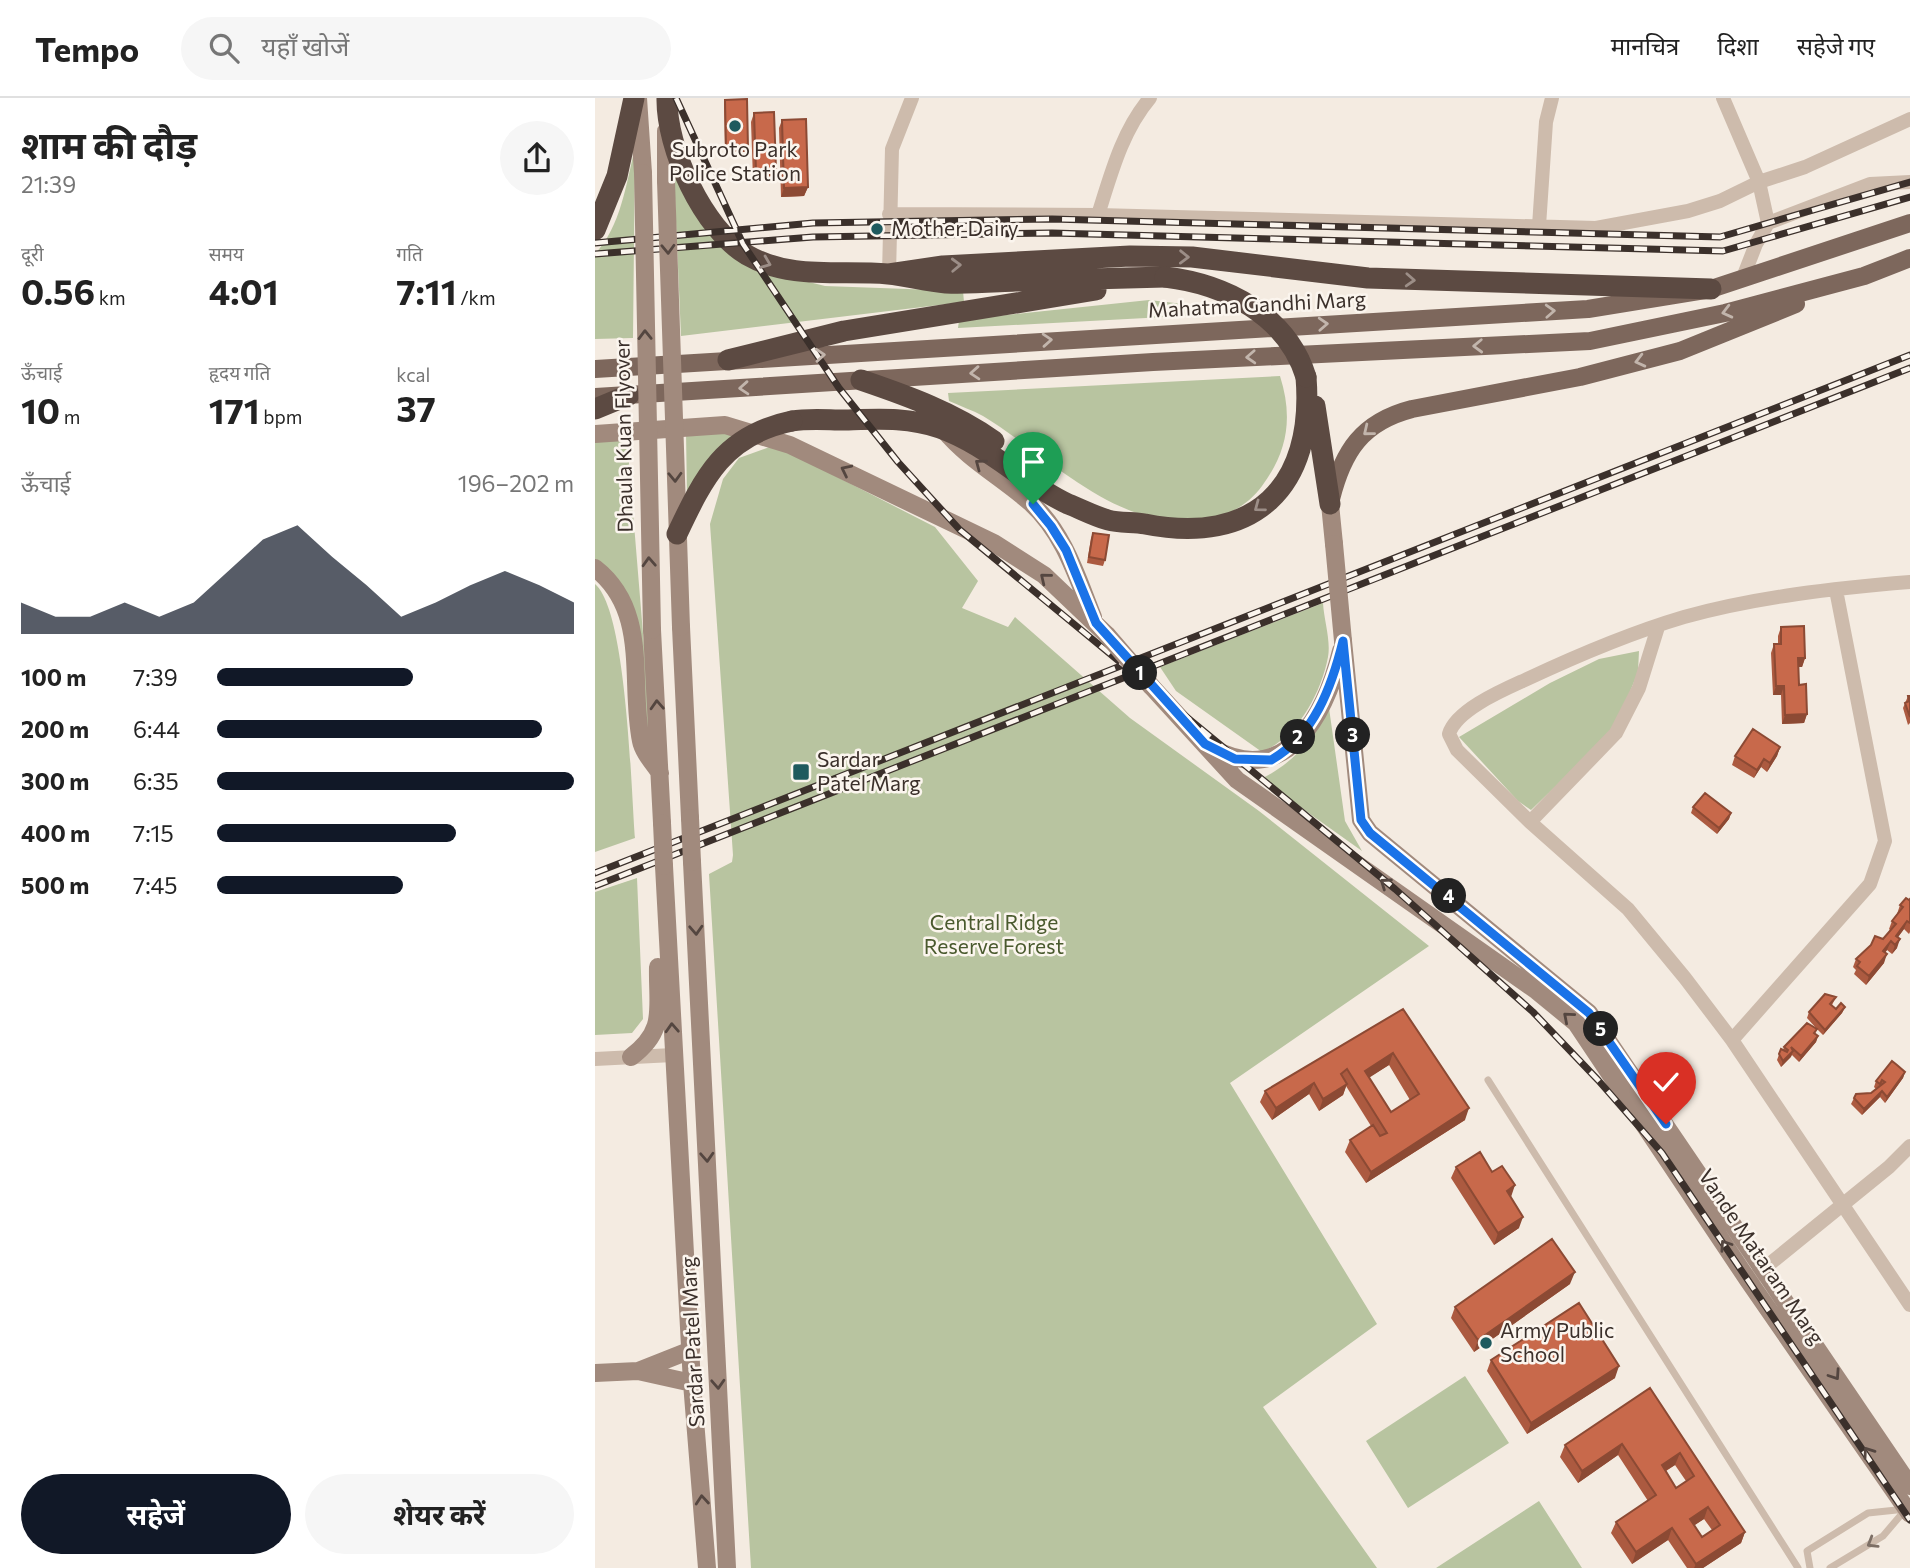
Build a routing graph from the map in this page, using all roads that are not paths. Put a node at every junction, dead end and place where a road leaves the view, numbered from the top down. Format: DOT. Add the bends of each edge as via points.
graph roads {
  1 [pos="636,98"];
  2 [pos="912,98"];
  3 [pos="1150,98"];
  4 [pos="1552,98"];
  5 [pos="1723,98"];
  6 [pos="667,104"];
  7 [pos="1910,119"];
  8 [pos="1759,182"];
  9 [pos="1910,182"];
  10 [pos="889,214"];
  11 [pos="1098,215"];
  12 [pos="1768,223"];
  13 [pos="1910,223"];
  14 [pos="1539,226"];
  15 [pos="595,230"];
  16 [pos="1910,258"];
  17 [pos="889,274"];
  18 [pos="1864,276"];
  19 [pos="1165,277"];
  20 [pos="1742,280"];
  21 [pos="1711,289"];
  22 [pos="727,360"];
  23 [pos="595,369"];
  24 [pos="1306,377"];
  25 [pos="860,380"];
  26 [pos="629,395"];
  27 [pos="595,397"];
  28 [pos="595,409"];
  29 [pos="943,429"];
  30 [pos="595,434"];
  31 [pos="1330,504"];
  32 [pos="1142,523"];
  33 [pos="677,534"];
  34 [pos="595,568"];
  35 [pos="1910,582"];
  36 [pos="1836,590"];
  37 [pos="1658,627"];
  38 [pos="1102,629"];
  39 [pos="1343,641"];
  40 [pos="1205,744"];
  41 [pos="660,773"];
  42 [pos="1530,822"];
  43 [pos="664,872"];
  44 [pos="1733,1040"];
  45 [pos="673,1055"];
  46 [pos="631,1057"];
  47 [pos="595,1059"];
  48 [pos="1488,1080"];
  49 [pos="1910,1146"];
  50 [pos="1841,1205"];
  51 [pos="1764,1269"];
  52 [pos="1748,1280"];
  53 [pos="1910,1305"];
  54 [pos="691,1350"];
  55 [pos="638,1371"];
  56 [pos="595,1373"];
  57 [pos="692,1383"];
  58 [pos="1910,1486"];
  59 [pos="1909,1509"];
  60 [pos="707,1568"];
  61 [pos="727,1568"];
  62 [pos="1798,1568"];
  63 [pos="1810,1568"];
  64 [pos="1830,1568"];
  1 -- 15 [label="highway" via="617,176"];
  41 -- 1 [label="main road, Dhaula Kuan Flyover, one-way, bridge" via="652,630 643,173"];
  2 -- 10 [label="street" via="892,149"];
  3 -- 11 [label="street" via="1136,115 1117,157"];
  4 -- 14 [label="street" via="1546,122"];
  5 -- 8 [label="street"];
  6 -- 17 [label="highway, one-way" via="677,151 698,200 745,254 788,271"];
  6 -- 33 [label="main road, one-way, bridge"];
  7 -- 8 [label="street" via="1805,167"];
  8 -- 12 [label="street"];
  8 -- 14 [label="street" via="1710,204 1638,222 1596,228"];
  9 -- 12 [label="street" via="1870,184"];
  10 -- 11 [label="street"];
  10 -- 17 [label="street"];
  11 -- 14 [label="street"];
  12 -- 20 [label="street"];
  13 -- 20 [label="main road, Mahatma Gandhi Marg"];
  16 -- 18 [label="main road"];
  17 -- 19 [label="highway" via="946,283"];
  17 -- 21 [label="highway, one-way" via="943,266 1192,257 1368,278"];
  18 -- 25 [label="main road, one-way" via="1725,313 1590,341"];
  18 -- 31 [label="main road, one-way" via="1679,351 1388,417 1351,448 1338,469"];
  19 -- 22 [label="highway" via="844,331"];
  19 -- 24 [label="highway, bridge" via="1202,284 1245,302 1286,336"];
  20 -- 21 [label="main road, Mahatma Gandhi Marg"];
  22 -- 21 [label="main road, Mahatma Gandhi Marg, one-way" via="1588,309"];
  22 -- 23 [label="main road, Mahatma Gandhi Marg"];
  24 -- 31 [label="highway" via="1317,412"];
  24 -- 32 [label="highway, one-way" via="1307,416 1300,454 1275,494 1260,507 1217,528 1189,531"];
  25 -- 26 [label="main road, one-way"];
  25 -- 32 [label="highway" via="926,402 969,423 1086,499"];
  26 -- 27 [label="main road"];
  26 -- 28 [label="highway"];
  29 -- 32 [label="highway" via="981,447 1064,502 1108,520"];
  29 -- 33 [label="highway, bridge" via="896,418 792,421 758,433 720,458 704,479"];
  38 -- 29 [label="main road, one-way" via="1051,526 1022,495 959,448"];
  38 -- 30 [label="main road, one-way" via="1044,575 994,543 790,444 726,425"];
  31 -- 39 [label="main road, Vande Mataram Marg, bridge"];
  33 -- 61 [label="main road, Sardar Patel Marg, one-way, bridge"];
  34 -- 41 [label="main road" via="617,590 630,617 641,743"];
  35 -- 36 [label="street"];
  36 -- 37 [label="street" via="1684,617"];
  36 -- 44 [label="street" via="1885,841 1870,884"];
  37 -- 42 [label="street" via="1639,688 1616,733"];
  37 -- 42 [label="street" via="1577,656 1504,690 1452,725 1449,734 1457,750"];
  38 -- 40 [label="main road, Vande Mataram Marg, bridge"];
  39 -- 40 [label="main road" via="1319,708 1285,751 1271,760 1251,762"];
  39 -- 51 [label="main road, Vande Mataram Marg" via="1361,820 1370,833 1589,1013"];
  52 -- 40 [label="main road, Vande Mataram Marg, one-way" via="1576,1023 1237,780"];
  41 -- 43 [label="main road, Dhaula Kuan Flyover, bridge"];
  42 -- 44 [label="street" via="1628,909"];
  45 -- 43 [label="main road, Sardar Patel Marg, one-way"];
  43 -- 46 [label="main road" via="659,894 657,1026 651,1042"];
  44 -- 50 [label="street"];
  45 -- 46 [label="street"];
  45 -- 54 [label="main road, Sardar Patel Marg"];
  46 -- 47 [label="street"];
  48 -- 62 [label="lane"];
  49 -- 50 [label="street"];
  50 -- 51 [label="street"];
  50 -- 53 [label="street"];
  51 -- 52 [label="street"];
  51 -- 58 [label="main road, Vande Mataram Marg, one-way"];
  59 -- 52 [label="main road, Vande Mataram Marg, one-way"];
  54 -- 55 [label="main road"];
  54 -- 57 [label="main road, Sardar Patel Marg"];
  55 -- 56 [label="main road"];
  55 -- 57 [label="main road"];
  60 -- 57 [label="main road, Sardar Patel Marg, one-way"];
  59 -- 63 [label="lane" via="1868,1513 1807,1550"];
  59 -- 64 [label="lane, one-way" via="1883,1536"];
}
